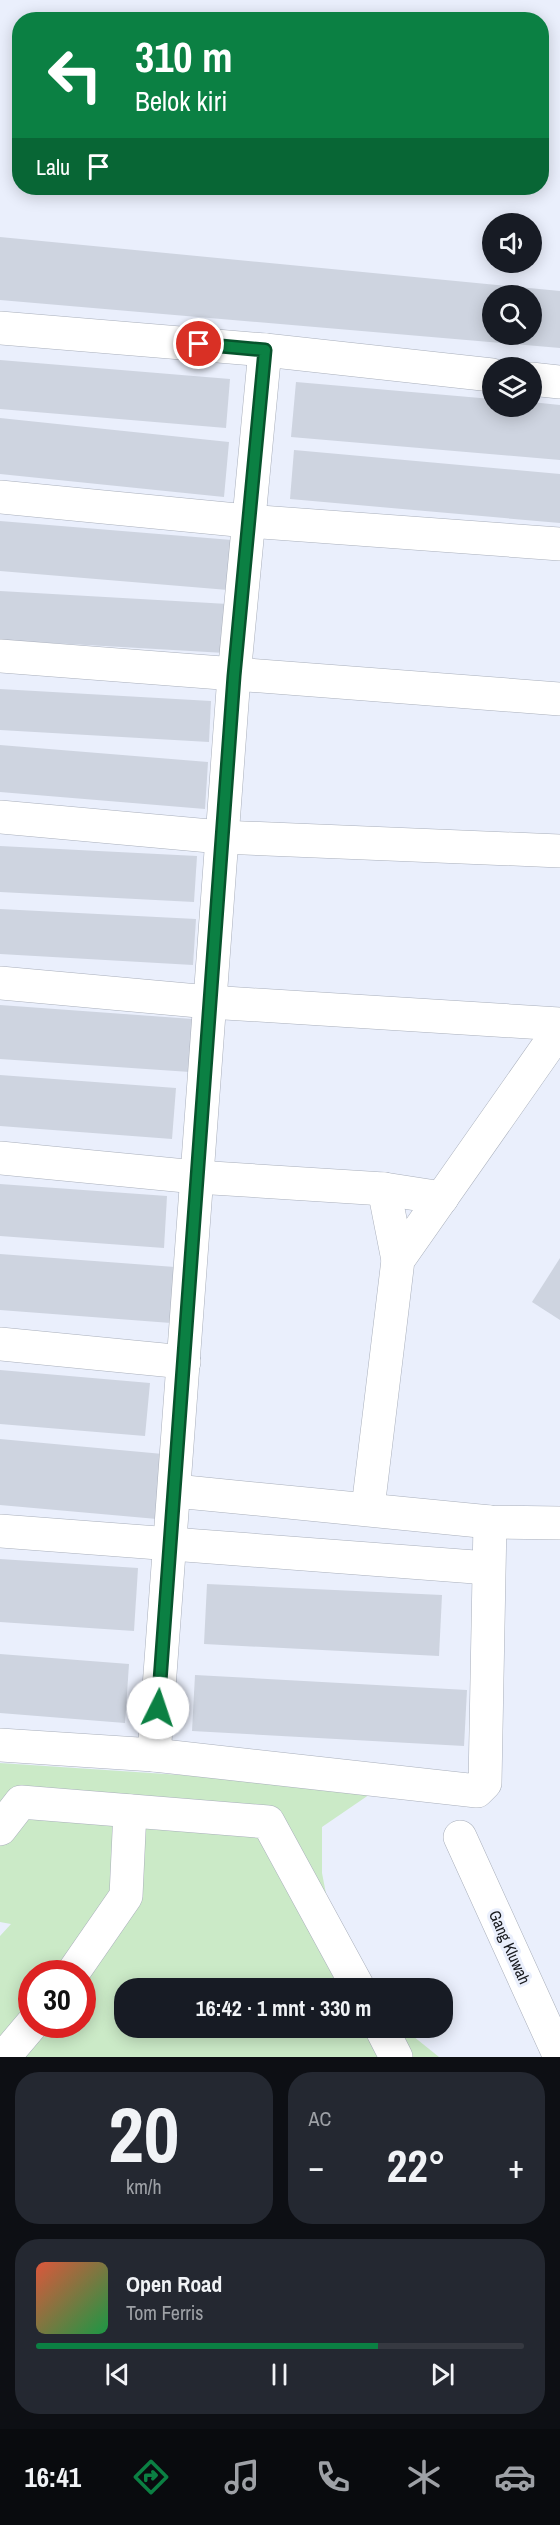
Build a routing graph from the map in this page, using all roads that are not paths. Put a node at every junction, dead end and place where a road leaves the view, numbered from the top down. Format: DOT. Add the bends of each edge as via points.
graph roads {
  1 [pos="0,328"];
  2 [pos="265,350"];
  3 [pos="482,374"];
  4 [pos="542,380"];
  5 [pos="560,382"];
  6 [pos="0,497"];
  7 [pos="247,521"];
  8 [pos="560,544"];
  9 [pos="0,656"];
  10 [pos="234,676"];
  11 [pos="560,699"];
  12 [pos="0,816"];
  13 [pos="221,837"];
  14 [pos="560,851"];
  15 [pos="0,983"];
  16 [pos="209,1002"];
  17 [pos="560,1024"];
  18 [pos="560,1029"];
  19 [pos="0,1158"];
  20 [pos="196,1177"];
  21 [pos="384,1189"];
  22 [pos="441,1198"];
  23 [pos="398,1260"];
  24 [pos="0,1344"];
  25 [pos="184,1362"];
  26 [pos="176,1491"];
  27 [pos="368,1508"];
  28 [pos="489,1522"];
  29 [pos="560,1523"];
  30 [pos="0,1531"];
  31 [pos="170,1542"];
  32 [pos="488,1568"];
  33 [pos="0,1745"];
  34 [pos="154,1755"];
  35 [pos="130,1811"];
  36 [pos="0,1829"];
  37 [pos="460,1837"];
  38 [pos="82,1960"];
  39 [pos="353,1978"];
  40 [pos="20,2038"];
  41 [pos="386,2038"];
  42 [pos="4,2057"];
  43 [pos="396,2057"];
  44 [pos="560,2057"];
  1 -- 2 [label="street"];
  2 -- 3 [label="street"];
  2 -- 7 [label="street"];
  4 -- 5 [label="street"];
  6 -- 7 [label="street"];
  7 -- 8 [label="street"];
  7 -- 10 [label="street"];
  9 -- 10 [label="street"];
  10 -- 11 [label="street"];
  10 -- 13 [label="street"];
  12 -- 13 [label="street"];
  13 -- 14 [label="street"];
  13 -- 16 [label="street"];
  15 -- 16 [label="street"];
  16 -- 17 [label="street"];
  16 -- 20 [label="street"];
  18 -- 22 [label="street"];
  19 -- 20 [label="street"];
  20 -- 21 [label="street"];
  20 -- 25 [label="street"];
  21 -- 22 [label="street"];
  21 -- 23 [label="street"];
  22 -- 23 [label="street"];
  23 -- 27 [label="street"];
  24 -- 25 [label="street"];
  25 -- 26 [label="street"];
  26 -- 27 [label="street"];
  26 -- 31 [label="street"];
  27 -- 28 [label="street"];
  28 -- 29 [label="street"];
  28 -- 32 [label="street"];
  30 -- 31 [label="street"];
  31 -- 32 [label="street"];
  31 -- 34 [label="street"];
  32 -- 34 [label="street" via="485,1783 481,1789 473,1792"];
  33 -- 34 [label="street"];
  35 -- 36 [label="street" via="21,1802"];
  35 -- 38 [label="street" via="126,1896"];
  35 -- 39 [label="street" via="268,1822"];
  37 -- 44 [label="street, Gang Kluwah"];
  40 -- 42 [label="street"];
  41 -- 43 [label="street"];
}
